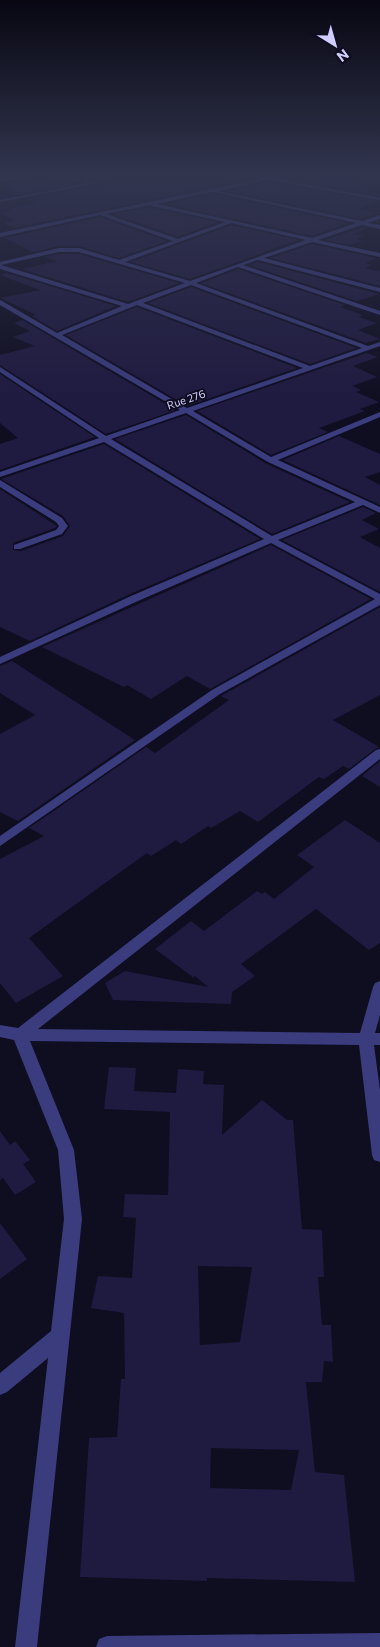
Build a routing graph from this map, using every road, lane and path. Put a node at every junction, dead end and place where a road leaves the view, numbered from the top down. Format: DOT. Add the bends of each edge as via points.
graph roads {
  1 [pos="66,250"];
  2 [pos="78,250"];
  3 [pos="154,250"];
  4 [pos="282,250"];
  5 [pos="357,250"];
  6 [pos="380,255"];
  7 [pos="258,258"];
  8 [pos="119,262"];
  9 [pos="0,266"];
  10 [pos="240,266"];
  11 [pos="339,280"];
  12 [pos="191,282"];
  13 [pos="309,289"];
  14 [pos="380,290"];
  15 [pos="0,302"];
  16 [pos="138,303"];
  17 [pos="128,306"];
  18 [pos="380,313"];
  19 [pos="57,335"];
  20 [pos="380,344"];
  21 [pos="368,348"];
  22 [pos="309,368"];
  23 [pos="0,369"];
  24 [pos="187,410"];
  25 [pos="380,414"];
  26 [pos="105,439"];
  27 [pos="271,460"];
  28 [pos="0,475"];
  29 [pos="0,483"];
  30 [pos="363,502"];
  31 [pos="380,510"];
  32 [pos="270,539"];
  33 [pos="17,547"];
  34 [pos="380,600"];
  35 [pos="0,661"];
  36 [pos="380,753"];
  37 [pos="0,842"];
  38 [pos="380,987"];
  39 [pos="0,1031"];
  40 [pos="20,1035"];
  41 [pos="373,1039"];
  42 [pos="380,1155"];
  43 [pos="60,1336"];
  44 [pos="0,1385"];
  45 [pos="380,1644"];
  46 [pos="26,1647"];
  47 [pos="107,1647"];
  1 -- 9 [label="street"];
  2 -- 8 [label="street"];
  3 -- 8 [label="street"];
  4 -- 7 [label="street"];
  5 -- 6 [label="street"];
  7 -- 10 [label="street"];
  7 -- 11 [label="street"];
  8 -- 12 [label="street"];
  9 -- 17 [label="street"];
  10 -- 12 [label="street"];
  10 -- 13 [label="street"];
  11 -- 13 [label="street"];
  11 -- 14 [label="street"];
  12 -- 16 [label="street"];
  12 -- 21 [label="street"];
  13 -- 18 [label="street"];
  15 -- 19 [label="street"];
  16 -- 17 [label="street"];
  16 -- 22 [label="street"];
  17 -- 19 [label="street"];
  19 -- 24 [label="street"];
  20 -- 21 [label="street, Rue 276"];
  21 -- 22 [label="street, Rue 276"];
  22 -- 24 [label="street, Rue 276"];
  23 -- 26 [label="street"];
  24 -- 26 [label="street, Rue 276"];
  24 -- 27 [label="street"];
  25 -- 27 [label="street"];
  26 -- 28 [label="street, Rue 276"];
  26 -- 32 [label="street"];
  27 -- 30 [label="street"];
  29 -- 33 [label="street" via="64,526 59,532"];
  30 -- 31 [label="street"];
  30 -- 32 [label="street"];
  32 -- 34 [label="street"];
  32 -- 35 [label="street"];
  34 -- 37 [label="street" via="216,692"];
  36 -- 40 [label="street"];
  38 -- 41 [label="street"];
  39 -- 40 [label="street"];
  40 -- 41 [label="street"];
  40 -- 43 [label="street" via="66,1150 74,1219"];
  41 -- 42 [label="street"];
  43 -- 44 [label="street"];
  43 -- 46 [label="street"];
  45 -- 47 [label="street"];
}
